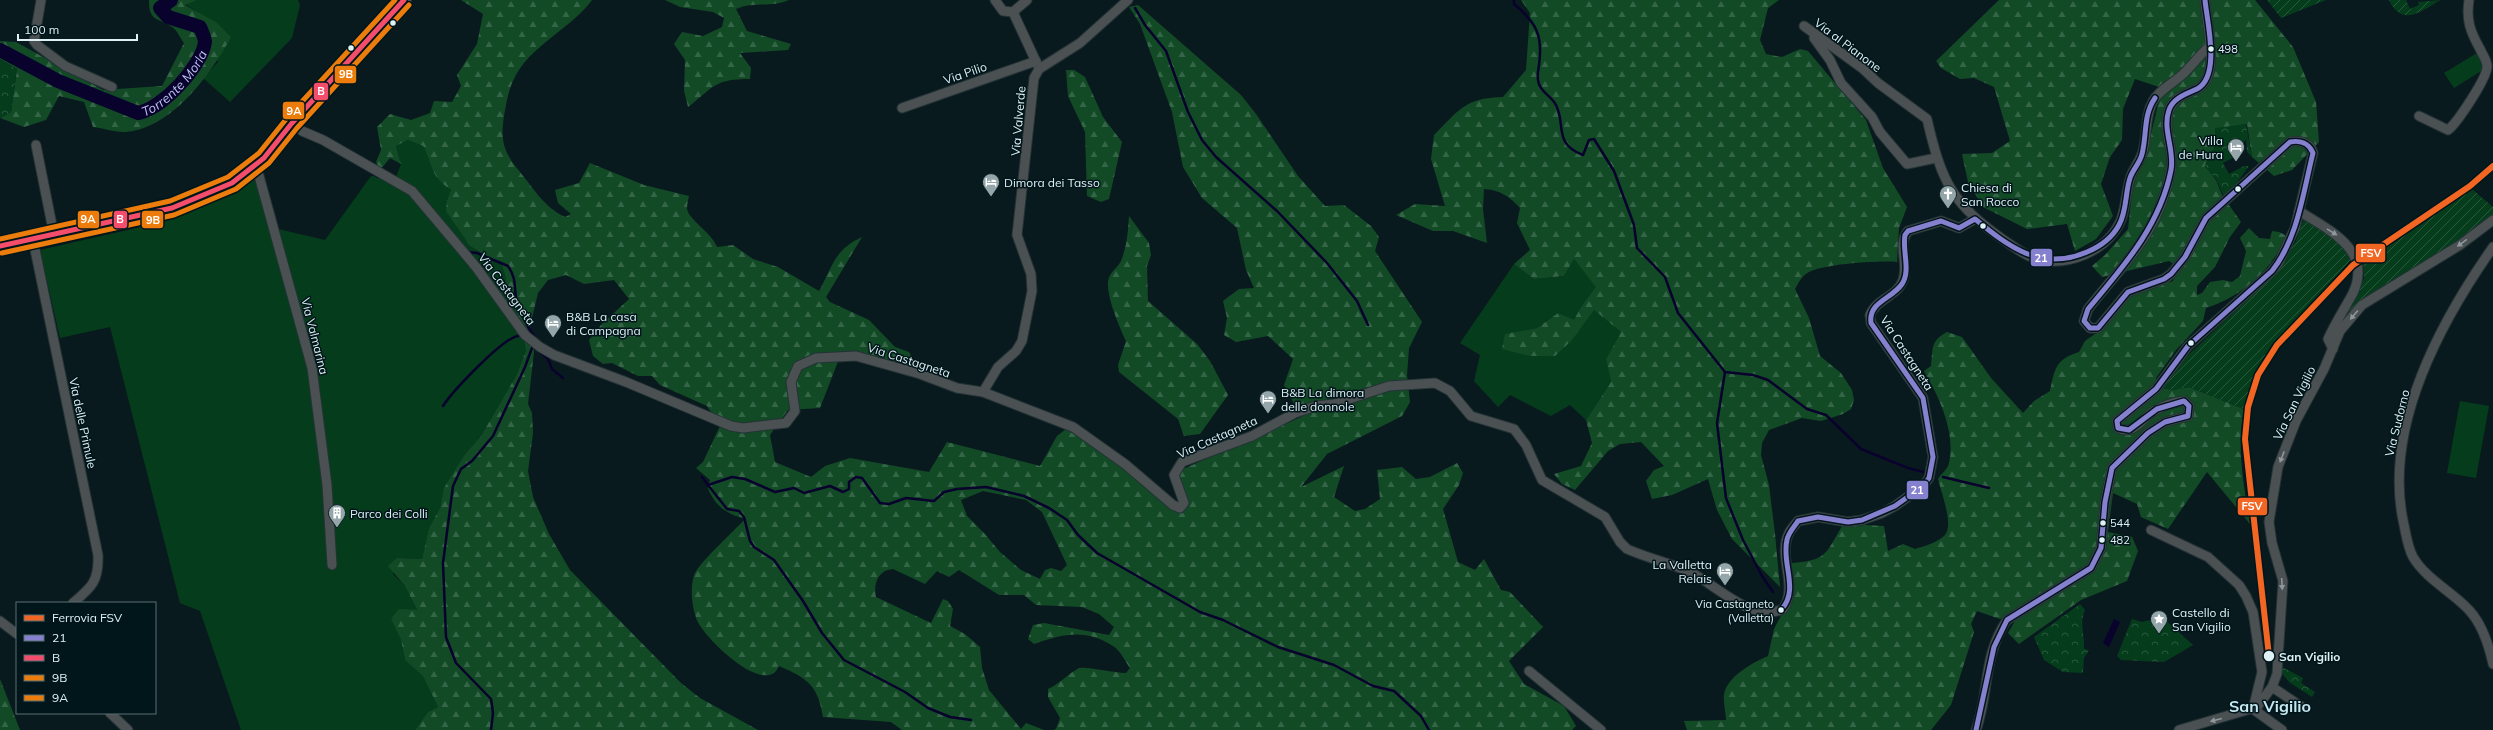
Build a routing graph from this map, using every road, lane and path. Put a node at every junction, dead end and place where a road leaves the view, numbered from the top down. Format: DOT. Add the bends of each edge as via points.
graph roads {
  1 [pos="42,0"];
  2 [pos="404,0"];
  3 [pos="995,0"];
  4 [pos="1027,0"];
  5 [pos="1128,0"];
  6 [pos="2205,0"];
  7 [pos="2469,0"];
  8 [pos="1013,12"];
  9 [pos="2209,47"];
  10 [pos="1037,65"];
  11 [pos="112,87"];
  12 [pos="902,108"];
  13 [pos="2419,116"];
  14 [pos="292,123"];
  15 [pos="36,145"];
  16 [pos="1936,158"];
  17 [pos="256,166"];
  18 [pos="2299,212"];
  19 [pos="1975,219"];
  20 [pos="2493,220"];
  21 [pos="54,235"];
  22 [pos="33,240"];
  23 [pos="0,246"];
  24 [pos="2493,248"];
  25 [pos="2333,349"];
  26 [pos="983,392"];
  27 [pos="2151,530"];
  28 [pos="332,565"];
  29 [pos="74,602"];
  30 [pos="0,622"];
  31 [pos="16,633"];
  32 [pos="2493,664"];
  33 [pos="1529,671"];
  34 [pos="2272,687"];
  35 [pos="2302,707"];
  36 [pos="2253,708"];
  37 [pos="111,714"];
  38 [pos="128,730"];
  39 [pos="1601,730"];
  40 [pos="1976,730"];
  41 [pos="2179,730"];
  42 [pos="2282,730"];
  1 -- 11 [label="street" via="34,40 37,46 64,66"];
  2 -- 14 [label="main road"];
  3 -- 8 [label="street" via="1003,12"];
  4 -- 8 [label="street"];
  5 -- 10 [label="street" via="1080,43"];
  6 -- 9 [label="street"];
  7 -- 13 [label="street" via="2467,22 2470,33 2486,60 2487,69 2469,101 2448,130"];
  8 -- 10 [label="street"];
  9 -- 18 [label="street" via="2211,63 2206,81 2199,88 2184,93 2170,108 2166,123 2171,169 2155,223 2137,250 2088,309 2084,321 2087,326 2094,328 2102,326 2123,297 2133,288 2171,274 2185,257 2206,218 2290,142 2297,140 2305,142 2313,153"];
  9 -- 19 [label="street, Via al Pianone" via="2153,101 2142,154 2130,177 2121,220 2097,248 2076,259 2066,261 2034,258"];
  10 -- 12 [label="street, Via Pilio"];
  10 -- 26 [label="street, Via Valverde" via="1030,104 1024,185 1016,235 1031,274 1032,290 1022,341 998,367"];
  14 -- 17 [label="main road"];
  14 -- 26 [label="street, Via Castagneta" via="302,131 323,140 412,191 476,267 526,335 540,347 554,355 723,423 743,428 786,423 795,412 791,382 794,371 804,362 832,355 880,361 957,388"];
  15 -- 21 [label="street"];
  16 -- 16 [label="street, Via al Pianone" via="1926,119 1804,26 1827,55 1841,83 1872,117 1880,132 1900,157 1907,164"];
  16 -- 19 [label="street, Via al Pianone" via="1948,187"];
  17 -- 21 [label="main road" via="220,189 172,208"];
  17 -- 28 [label="street, Via Valmarina" via="312,368 327,485"];
  18 -- 25 [label="street, one-way" via="2338,235 2349,246 2357,265 2358,278 2353,292 2328,339"];
  18 -- 40 [label="street" via="2288,247 2272,271 2188,346 2156,389 2117,421 2118,428 2124,431 2132,430 2154,411 2175,402 2184,401 2189,406 2188,416 2165,422 2148,433 2112,468 2105,502 2101,548 2091,568 2007,620 1999,631 1990,658"];
  19 -- 26 [label="street, Via Castagneta" via="1959,228 1941,221 1908,231 1904,240 1905,269 1901,286 1877,303 1870,315 1871,323 1923,398 1933,457 1929,478 1924,486 1895,506 1862,520 1848,522 1818,517 1798,521 1789,533 1786,544 1790,588 1788,603 1777,612 1737,602 1688,572 1627,549 1605,516 1542,480 1526,445 1514,429 1471,416 1450,391 1435,383 1389,386 1334,404 1316,406 1295,413 1252,436 1182,462 1174,475 1184,503 1180,508 1173,505 1126,464 1073,427"];
  20 -- 25 [label="street, Via San Vigilio, one-way" via="2460,245 2362,305 2340,331"];
  21 -- 22 [label="main road"];
  22 -- 23 [label="main road"];
  22 -- 29 [label="street, Via delle Primule" via="98,555 98,570 93,586"];
  24 -- 32 [label="street, Via Sudorno" via="2473,276 2425,364 2398,462 2400,506 2413,556 2422,568 2469,610 2487,643"];
  25 -- 34 [label="street, Via San Vigilio, one-way" via="2296,421 2278,467 2269,522 2283,582 2277,674"];
  27 -- 36 [label="street" via="2208,557 2239,585 2246,596 2254,612 2262,672"];
  30 -- 31 [label="street"];
  33 -- 39 [label="street"];
  34 -- 35 [label="street"];
  34 -- 36 [label="street, Via San Vigilio" via="2257,707"];
  36 -- 41 [label="street, Via San Vigilio, one-way"];
  36 -- 42 [label="street"];
  37 -- 38 [label="street"];
}
